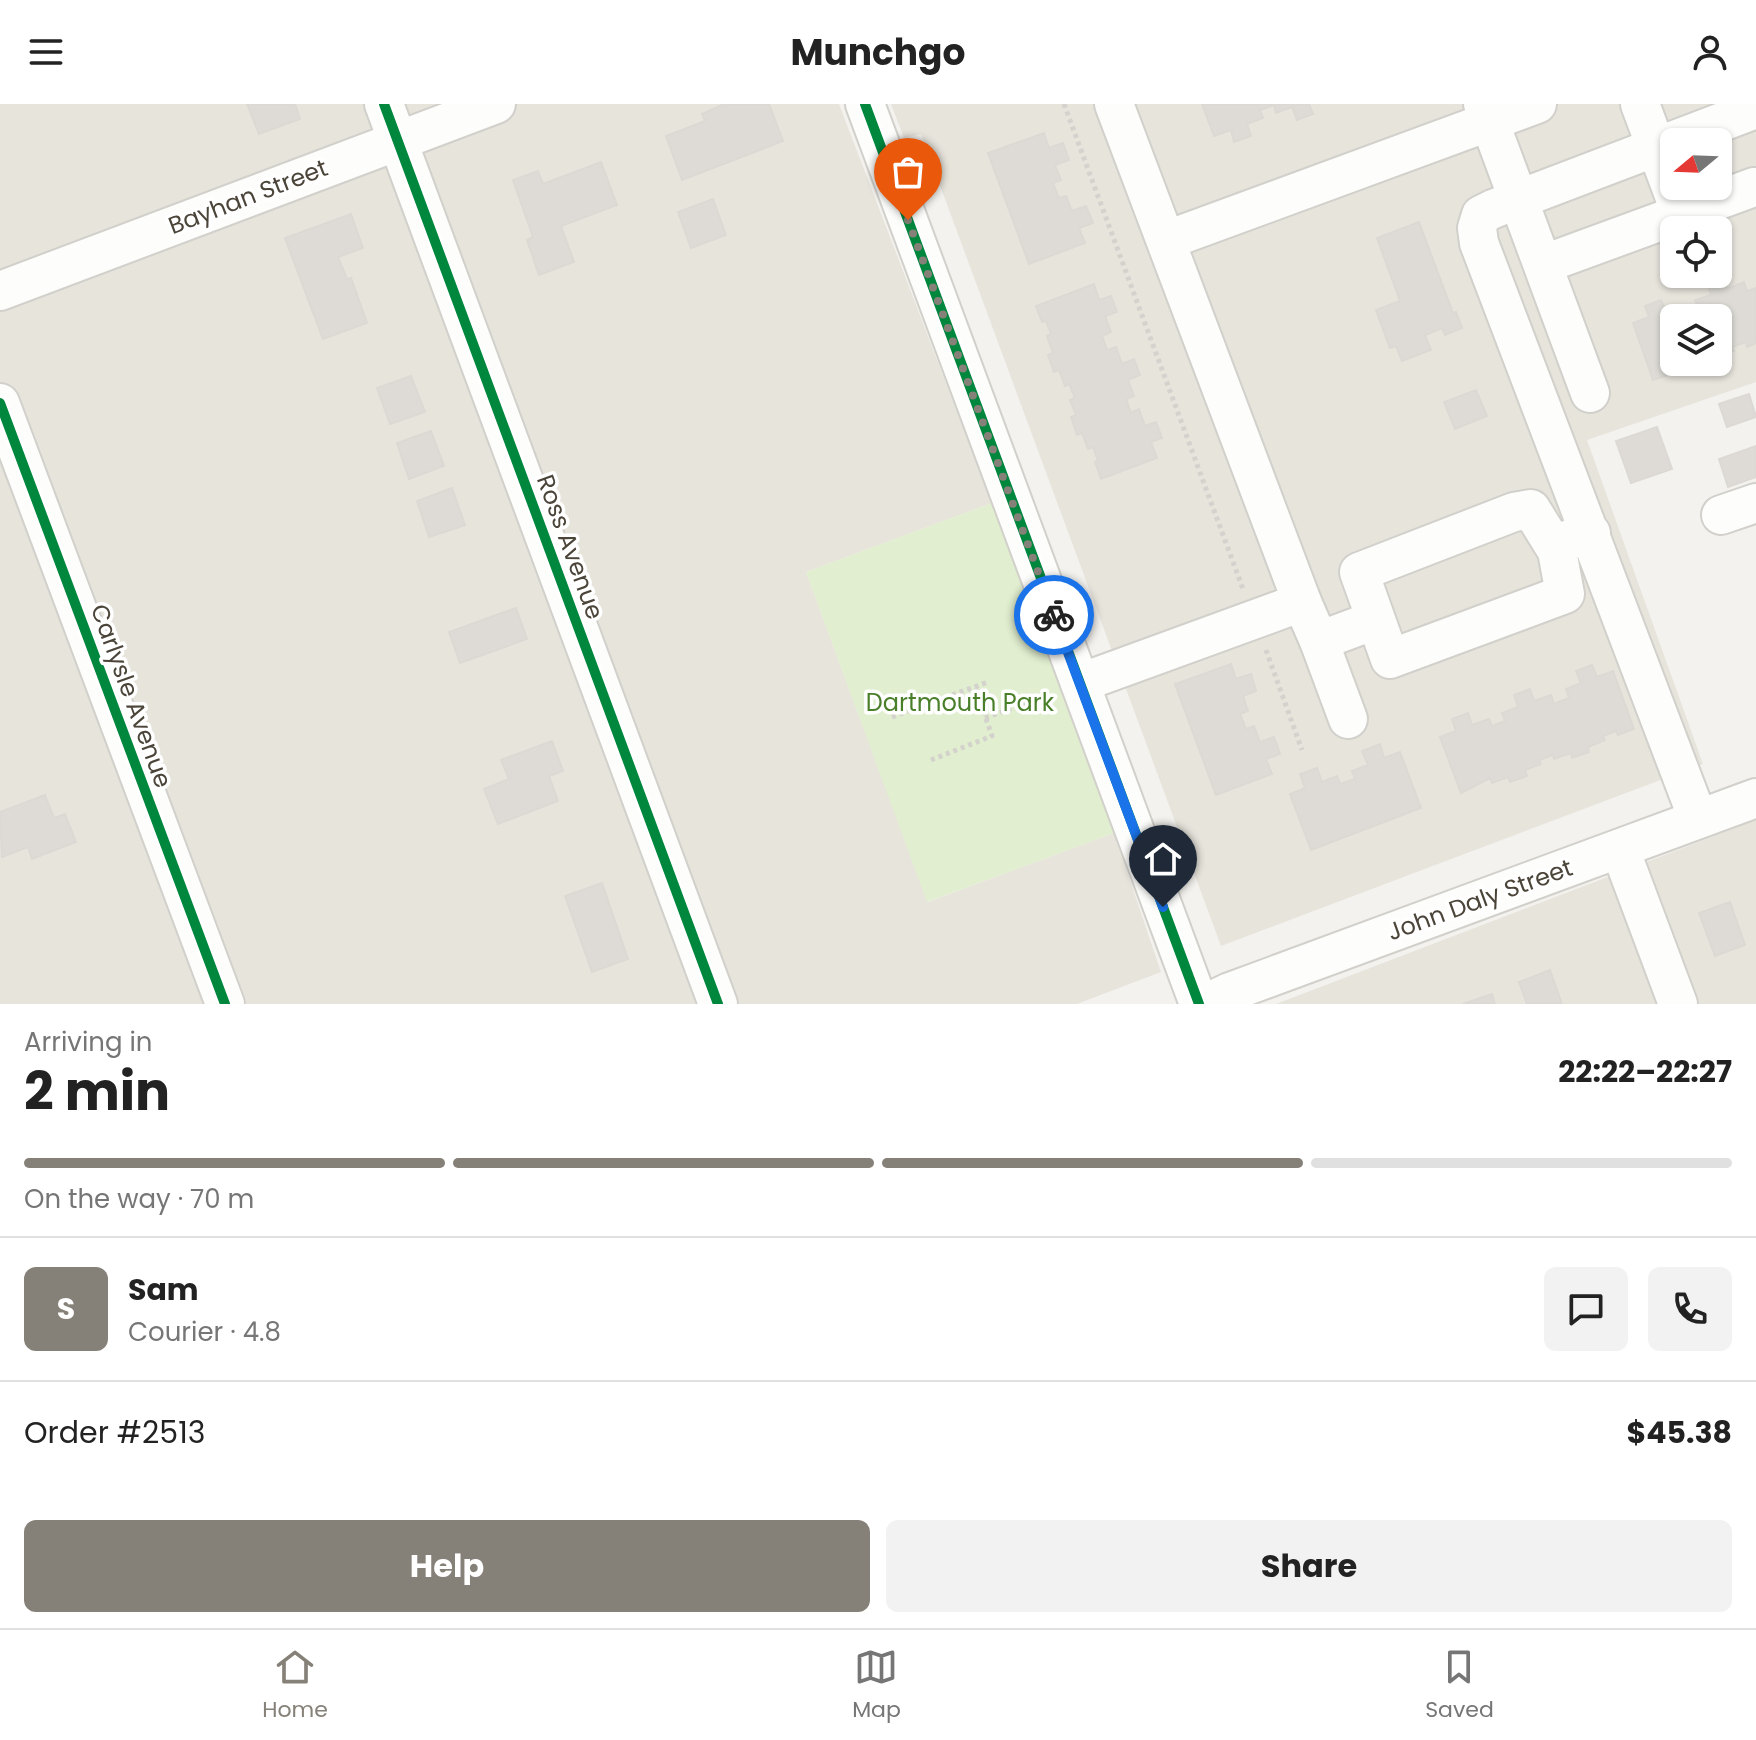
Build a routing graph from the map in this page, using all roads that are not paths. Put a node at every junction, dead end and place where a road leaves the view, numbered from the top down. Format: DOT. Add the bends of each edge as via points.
graph roads {
  1 [pos="384,104"];
  2 [pos="496,104"];
  3 [pos="865,104"];
  4 [pos="1114,104"];
  5 [pos="1537,104"];
  6 [pos="1640,104"];
  7 [pos="1756,109"];
  8 [pos="1486,113"];
  9 [pos="398,141"];
  10 [pos="1657,147"];
  11 [pos="1754,187"];
  12 [pos="1520,199"];
  13 [pos="1681,214"];
  14 [pos="1167,240"];
  15 [pos="1544,264"];
  16 [pos="0,291"];
  17 [pos="1590,393"];
  18 [pos="0,403"];
  19 [pos="1591,533"];
  20 [pos="1557,551"];
  21 [pos="1302,602"];
  22 [pos="1375,620"];
  23 [pos="1319,641"];
  24 [pos="1080,683"];
  25 [pos="1348,719"];
  26 [pos="1756,798"];
  27 [pos="1698,819"];
  28 [pos="1620,849"];
  29 [pos="225,1004"];
  30 [pos="718,1004"];
  31 [pos="1202,1004"];
  32 [pos="1678,1004"];
  1 -- 9 [label="street, Ross Avenue"];
  2 -- 9 [label="street, Bayhan Street"];
  3 -- 24 [label="street"];
  4 -- 14 [label="street"];
  5 -- 8 [label="street"];
  6 -- 10 [label="street"];
  7 -- 10 [label="street"];
  8 -- 12 [label="street"];
  8 -- 14 [label="street"];
  9 -- 16 [label="street, Bayhan Street"];
  9 -- 30 [label="street, Ross Avenue"];
  10 -- 12 [label="street"];
  10 -- 13 [label="street"];
  11 -- 13 [label="street"];
  12 -- 15 [label="street"];
  12 -- 19 [label="street" via="1481,215 1479,243"];
  13 -- 15 [label="street"];
  14 -- 21 [label="street"];
  15 -- 17 [label="street"];
  18 -- 29 [label="street, Carlysle Avenue"];
  19 -- 20 [label="street" via="1569,539"];
  19 -- 27 [label="street"];
  20 -- 22 [label="street" via="1565,594 1390,659"];
  20 -- 22 [label="street" via="1531,509 1514,512 1359,572"];
  21 -- 23 [label="street"];
  21 -- 24 [label="street"];
  22 -- 23 [label="street"];
  23 -- 25 [label="street"];
  24 -- 31 [label="street"];
  26 -- 27 [label="street, John Daly Street"];
  27 -- 28 [label="street, John Daly Street"];
  28 -- 31 [label="street, John Daly Street"];
  28 -- 32 [label="street"];
}
